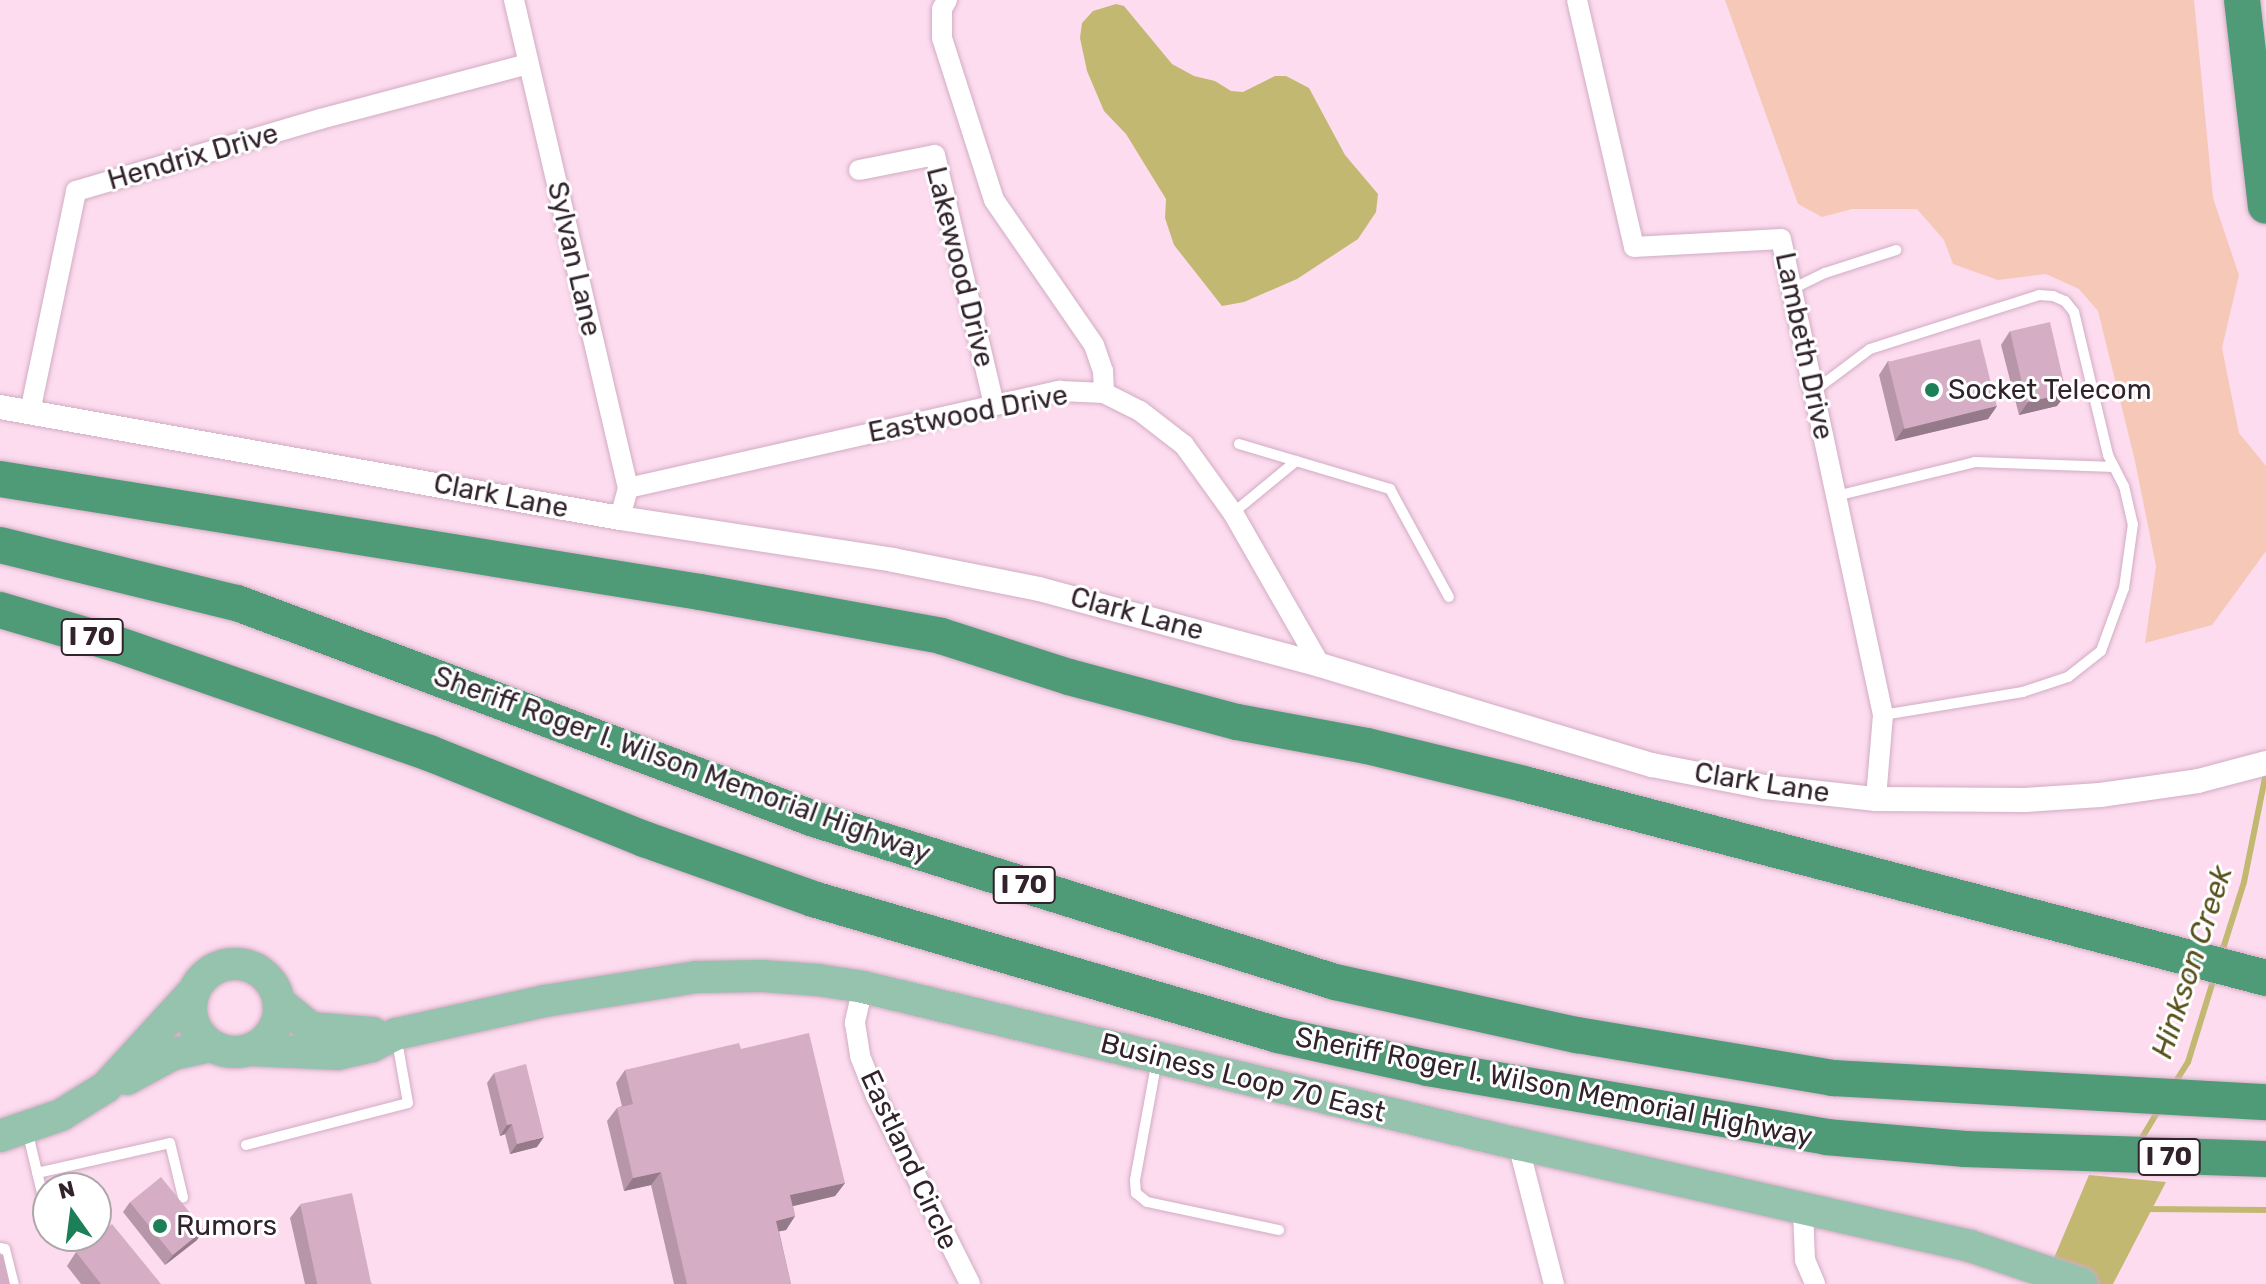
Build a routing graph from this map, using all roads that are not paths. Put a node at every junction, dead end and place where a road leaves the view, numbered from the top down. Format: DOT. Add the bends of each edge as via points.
graph roads {
  1 [pos="514,0"];
  2 [pos="947,0"];
  3 [pos="1577,0"];
  4 [pos="2242,0"];
  5 [pos="528,64"];
  6 [pos="859,170"];
  7 [pos="2266,206"];
  8 [pos="1896,250"];
  9 [pos="1792,289"];
  10 [pos="1814,391"];
  11 [pos="1104,393"];
  12 [pos="994,405"];
  13 [pos="0,407"];
  14 [pos="30,412"];
  15 [pos="1239,444"];
  16 [pos="1296,461"];
  17 [pos="2114,467"];
  18 [pos="0,479"];
  19 [pos="628,488"];
  20 [pos="1836,496"];
  21 [pos="1233,513"];
  22 [pos="620,518"];
  23 [pos="0,545"];
  24 [pos="1449,597"];
  25 [pos="0,610"];
  26 [pos="1320,665"];
  27 [pos="1883,715"];
  28 [pos="2266,763"];
  29 [pos="1876,799"];
  30 [pos="2266,978"];
  31 [pos="863,987"];
  32 [pos="192,993"];
  33 [pos="280,1003"];
  34 [pos="396,1034"];
  35 [pos="210,1046"];
  36 [pos="249,1050"];
  37 [pos="1157,1058"];
  38 [pos="106,1087"];
  39 [pos="2258,1102"];
  40 [pos="13,1132"];
  41 [pos="1518,1144"];
  42 [pos="246,1145"];
  43 [pos="2263,1159"];
  44 [pos="36,1172"];
  45 [pos="41,1172"];
  46 [pos="183,1197"];
  47 [pos="1803,1210"];
  48 [pos="1279,1230"];
  49 [pos="0,1248"];
  50 [pos="14,1284"];
  51 [pos="970,1284"];
  52 [pos="1554,1284"];
  53 [pos="1815,1284"];
  54 [pos="2082,1284"];
  1 -- 5 [label="street, Sylvan Lane"];
  2 -- 11 [label="street" via="942,38 994,200 1094,345"];
  3 -- 9 [label="street, Lambeth Drive" via="1634,247 1781,239"];
  4 -- 7 [label="highway"];
  5 -- 14 [label="street, Hendrix Drive" via="76,191"];
  5 -- 19 [label="street, Sylvan Lane"];
  6 -- 12 [label="street, Lakewood Drive" via="935,155"];
  8 -- 9 [label="lane"];
  9 -- 10 [label="street, Lambeth Drive"];
  10 -- 17 [label="lane" via="1870,349 2039,295 2053,296 2074,312"];
  10 -- 20 [label="street, Lambeth Drive"];
  11 -- 12 [label="street, Eastwood Drive" via="1060,391"];
  11 -- 21 [label="street, Eastwood Drive" via="1140,411 1184,445"];
  12 -- 19 [label="street, Eastwood Drive"];
  13 -- 14 [label="street, Clark Lane"];
  14 -- 22 [label="street, Clark Lane"];
  15 -- 16 [label="lane"];
  16 -- 21 [label="lane"];
  16 -- 24 [label="lane" via="1390,489"];
  17 -- 20 [label="lane" via="1975,462"];
  17 -- 27 [label="lane" via="2133,524 2131,555 2101,651 2068,677 2023,692"];
  18 -- 30 [label="highway" via="941,636 1237,722 1524,784"];
  19 -- 22 [label="street, Sylvan Lane"];
  20 -- 27 [label="street, Lambeth Drive"];
  21 -- 26 [label="street, Eastwood Drive"];
  22 -- 26 [label="street, Clark Lane" via="893,560 1039,589"];
  23 -- 39 [label="highway, Sheriff Roger I. Wilson Memorial Highway / I 70" via="237,603 814,819 1335,982 1577,1035 1833,1078"];
  25 -- 43 [label="highway, Sheriff Roger I. Wilson Memorial Highway / I 70" via="113,643 429,753 813,899 1278,1035 1428,1068 1826,1137 2078,1155"];
  26 -- 29 [label="street, Clark Lane" via="1652,765 1765,787"];
  27 -- 29 [label="street, Lambeth Drive"];
  28 -- 29 [label="street, Clark Lane" via="2198,781 2100,795"];
  31 -- 34 [label="main road, Business Loop 70 East" via="763,976 697,977 545,1001"];
  31 -- 37 [label="main road, Business Loop 70 East"];
  31 -- 51 [label="street, Eastland Circle" via="855,1023 860,1056"];
  32 -- 33 [label="main road" via="203,976 220,965 240,963 259,970 273,984"];
  32 -- 35 [label="main road" via="190,1013 196,1032"];
  32 -- 38 [label="main road"];
  33 -- 34 [label="main road, Business Loop 70 East" via="311,1028"];
  33 -- 36 [label="main road" via="277,1023 266,1040"];
  34 -- 36 [label="main road, Business Loop 70 East" via="338,1054"];
  34 -- 42 [label="lane" via="408,1103"];
  35 -- 36 [label="main road" via="229,1052"];
  35 -- 38 [label="main road" via="173,1054"];
  37 -- 41 [label="main road, Business Loop 70 East"];
  37 -- 48 [label="lane" via="1136,1193 1147,1202"];
  38 -- 40 [label="main road" via="61,1115"];
  40 -- 44 [label="lane"];
  41 -- 47 [label="main road, Business Loop 70 East"];
  41 -- 52 [label="street"];
  45 -- 46 [label="lane" via="170,1143"];
  47 -- 53 [label="street" via="1805,1260"];
  47 -- 54 [label="main road, Business Loop 70 East" via="1970,1246"];
  49 -- 50 [label="lane" via="5,1249"];
}
